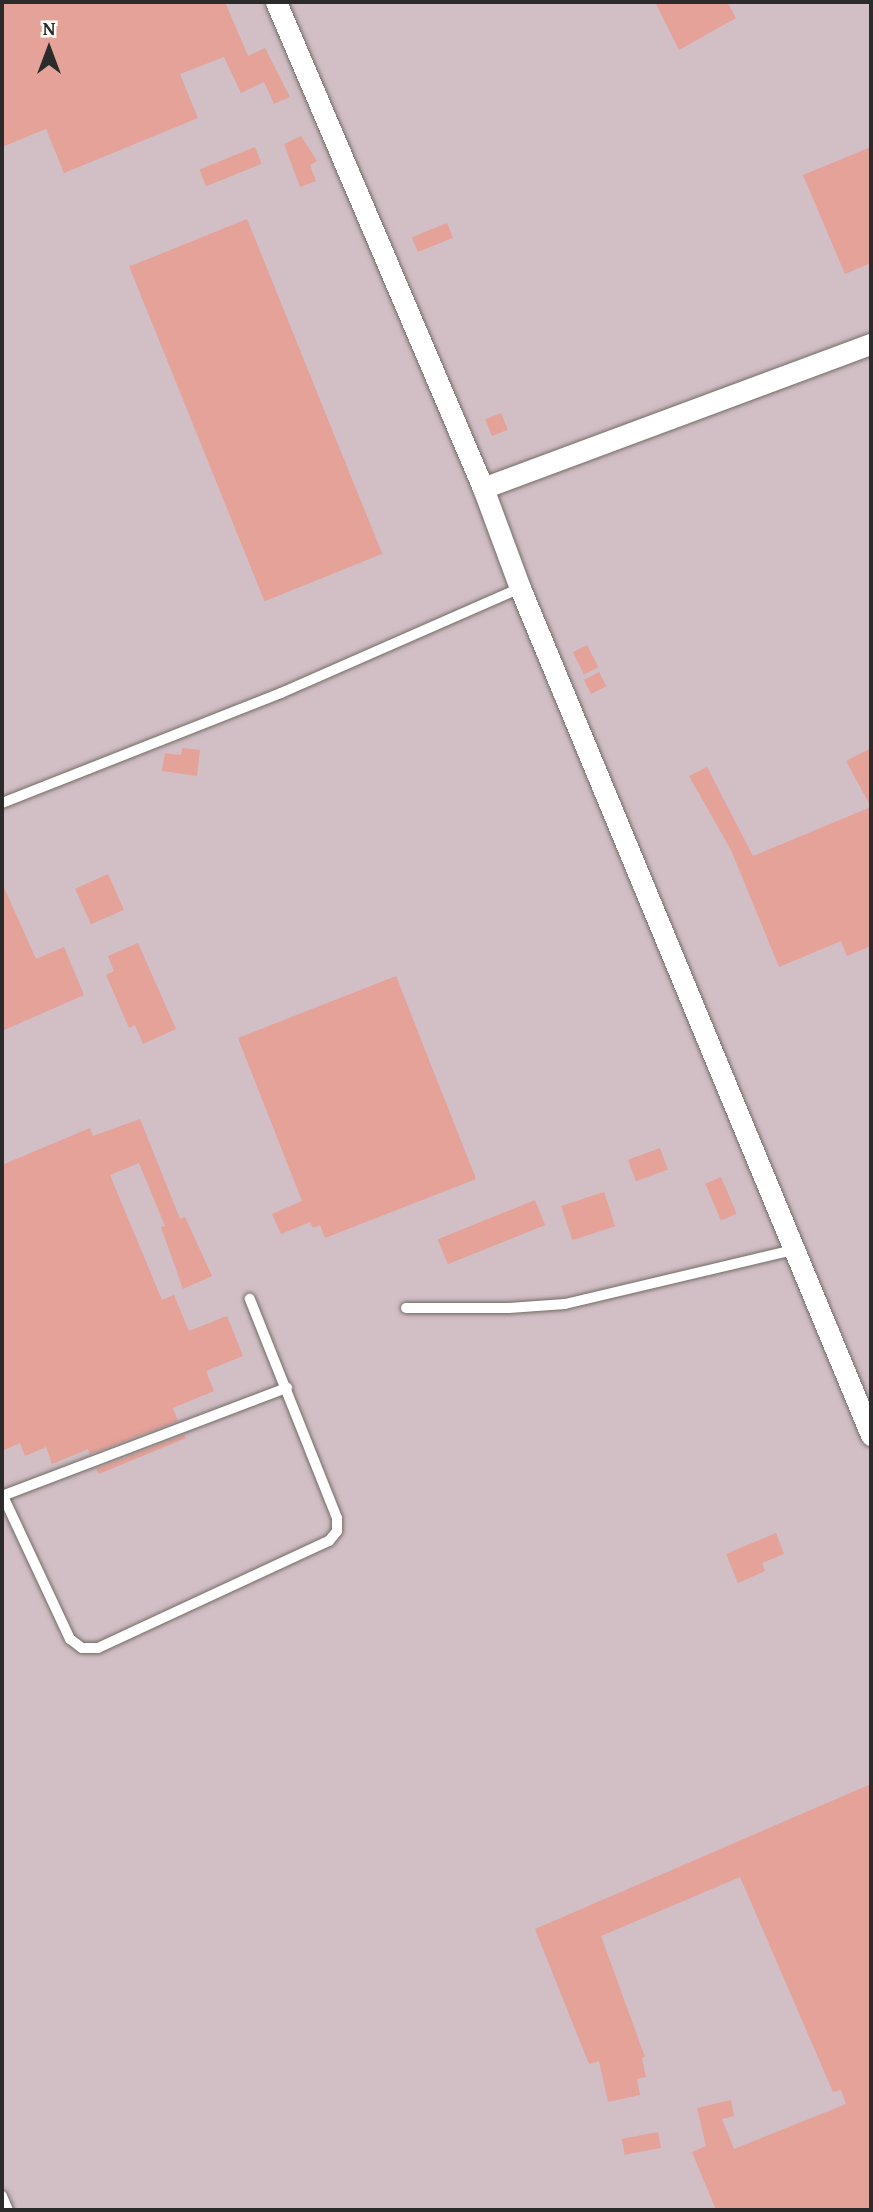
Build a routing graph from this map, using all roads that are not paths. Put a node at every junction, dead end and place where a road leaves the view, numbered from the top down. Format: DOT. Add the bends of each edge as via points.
graph roads {
  1 [pos="276,2"];
  2 [pos="871,344"];
  3 [pos="483,488"];
  4 [pos="520,588"];
  5 [pos="2,803"];
  6 [pos="794,1250"];
  7 [pos="250,1299"];
  8 [pos="406,1308"];
  9 [pos="287,1388"];
  10 [pos="871,1435"];
  11 [pos="2,1496"];
  12 [pos="2,2196"];
  13 [pos="8,2210"];
  1 -- 3 [label="street"];
  2 -- 3 [label="street"];
  3 -- 4 [label="street"];
  4 -- 5 [label="lane" via="281,693"];
  4 -- 6 [label="street"];
  6 -- 8 [label="lane" via="565,1304"];
  6 -- 10 [label="street"];
  7 -- 9 [label="lane"];
  9 -- 11 [label="lane"];
  9 -- 11 [label="lane" via="337,1518 337,1531 329,1541 98,1648 82,1648 69,1639"];
  12 -- 13 [label="lane"];
}
